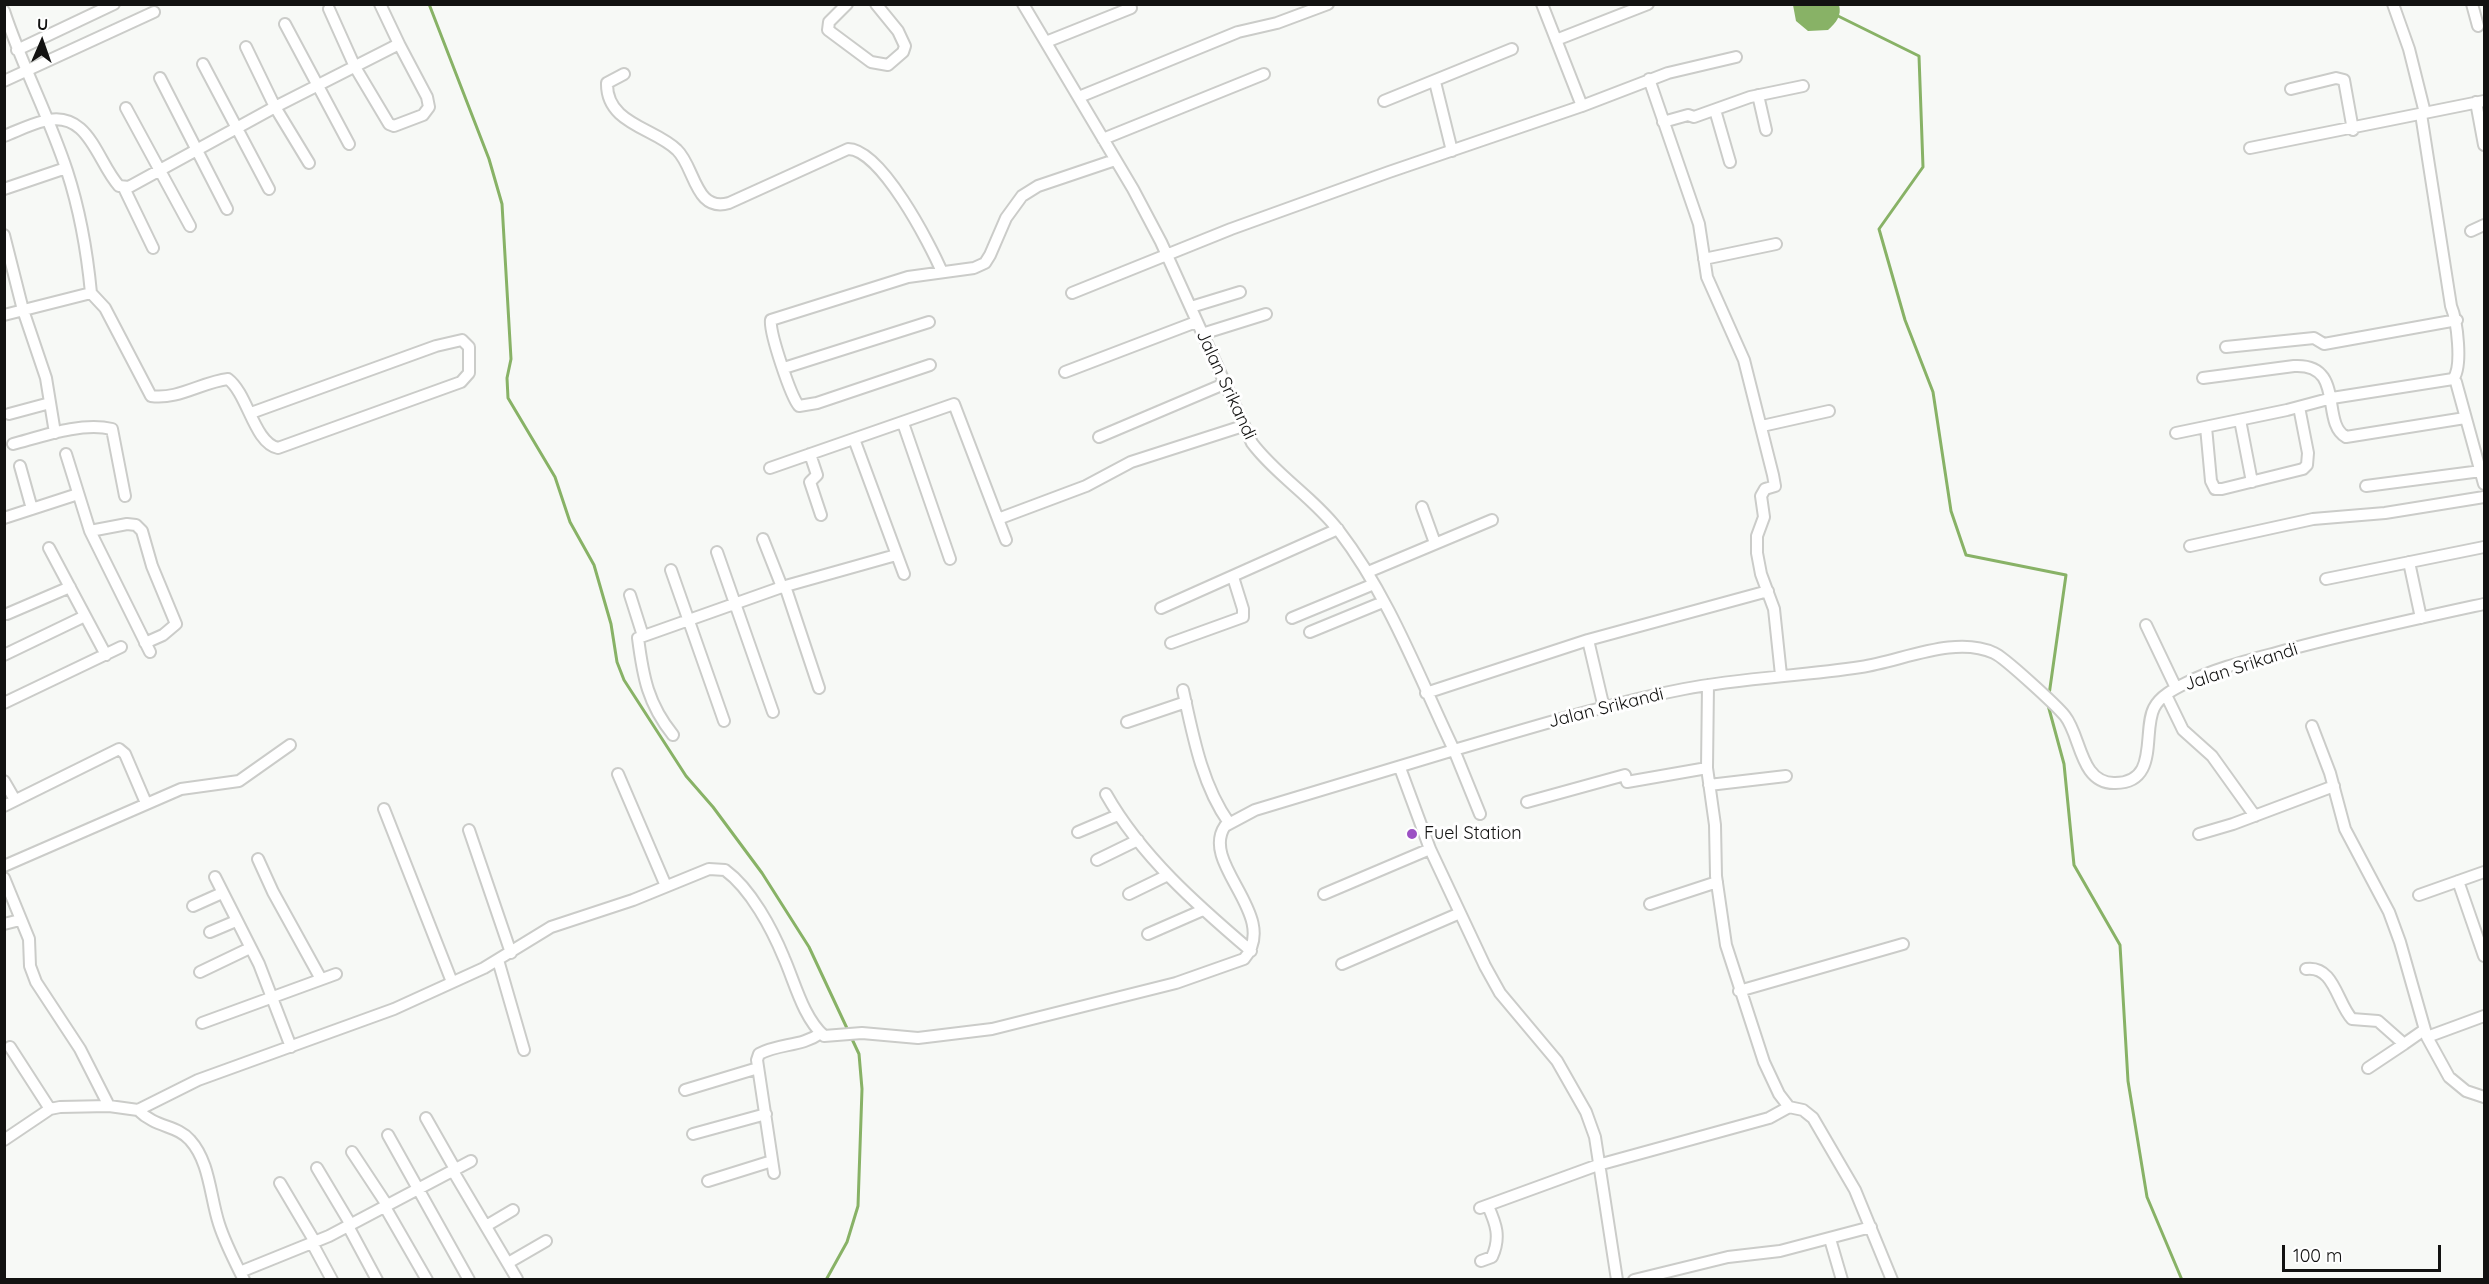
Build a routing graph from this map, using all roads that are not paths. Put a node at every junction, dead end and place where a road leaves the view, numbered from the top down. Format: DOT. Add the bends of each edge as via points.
graph roads {
  1 [pos="114,4"];
  2 [pos="380,4"];
  3 [pos="876,4"];
  4 [pos="1023,4"];
  5 [pos="1328,4"];
  6 [pos="1542,4"];
  7 [pos="1648,4"];
  8 [pos="2393,4"];
  9 [pos="2472,4"];
  10 [pos="841,6"];
  11 [pos="1131,8"];
  12 [pos="329,9"];
  13 [pos="4,11"];
  14 [pos="154,12"];
  15 [pos="285,24"];
  16 [pos="2478,26"];
  17 [pos="1556,39"];
  18 [pos="1046,42"];
  19 [pos="399,44"];
  20 [pos="246,47"];
  21 [pos="1512,49"];
  22 [pos="17,50"];
  23 [pos="1736,57"];
  24 [pos="203,64"];
  25 [pos="355,67"];
  26 [pos="25,72"];
  27 [pos="624,74"];
  28 [pos="1264,74"];
  29 [pos="1658,76"];
  30 [pos="160,78"];
  31 [pos="4,81"];
  32 [pos="1435,82"];
  33 [pos="318,85"];
  34 [pos="1803,86"];
  35 [pos="2291,89"];
  36 [pos="1758,95"];
  37 [pos="1079,97"];
  38 [pos="1384,101"];
  39 [pos="2480,101"];
  40 [pos="1581,106"];
  41 [pos="275,107"];
  42 [pos="126,108"];
  43 [pos="1715,110"];
  44 [pos="2423,113"];
  45 [pos="46,120"];
  46 [pos="1664,122"];
  47 [pos="238,128"];
  48 [pos="1766,130"];
  49 [pos="2353,130"];
  50 [pos="4,136"];
  51 [pos="1103,139"];
  52 [pos="349,144"];
  53 [pos="2484,145"];
  54 [pos="2250,148"];
  55 [pos="198,150"];
  56 [pos="1452,151"];
  57 [pos="1115,160"];
  58 [pos="1730,162"];
  59 [pos="309,163"];
  60 [pos="66,168"];
  61 [pos="159,171"];
  62 [pos="124,188"];
  63 [pos="4,189"];
  64 [pos="269,189"];
  65 [pos="227,209"];
  66 [pos="190,225"];
  67 [pos="2484,225"];
  68 [pos="2471,231"];
  69 [pos="4,235"];
  70 [pos="1776,244"];
  71 [pos="153,248"];
  72 [pos="1167,255"];
  73 [pos="1704,259"];
  74 [pos="942,272"];
  75 [pos="1240,292"];
  76 [pos="91,293"];
  77 [pos="1072,293"];
  78 [pos="1191,307"];
  79 [pos="23,310"];
  80 [pos="1266,314"];
  81 [pos="4,315"];
  82 [pos="2457,320"];
  83 [pos="929,322"];
  84 [pos="1196,322"];
  85 [pos="1202,334"];
  86 [pos="2226,347"];
  87 [pos="930,364"];
  88 [pos="784,368"];
  89 [pos="1065,372"];
  90 [pos="2203,378"];
  91 [pos="2453,379"];
  92 [pos="1224,384"];
  93 [pos="2332,398"];
  94 [pos="50,403"];
  95 [pos="2299,407"];
  96 [pos="1829,411"];
  97 [pos="251,413"];
  98 [pos="9,414"];
  99 [pos="2465,418"];
  100 [pos="2240,420"];
  101 [pos="903,423"];
  102 [pos="1243,426"];
  103 [pos="1762,426"];
  104 [pos="2206,427"];
  105 [pos="55,433"];
  106 [pos="2176,433"];
  107 [pos="1099,437"];
  108 [pos="854,439"];
  109 [pos="13,444"];
  110 [pos="66,454"];
  111 [pos="810,454"];
  112 [pos="20,466"];
  113 [pos="770,468"];
  114 [pos="2481,471"];
  115 [pos="2252,482"];
  116 [pos="2484,484"];
  117 [pos="2366,486"];
  118 [pos="78,494"];
  119 [pos="124,496"];
  120 [pos="2484,497"];
  121 [pos="1422,507"];
  122 [pos="32,509"];
  123 [pos="821,515"];
  124 [pos="4,518"];
  125 [pos="998,519"];
  126 [pos="1492,520"];
  127 [pos="1338,529"];
  128 [pos="90,531"];
  129 [pos="762,539"];
  130 [pos="1006,540"];
  131 [pos="1435,543"];
  132 [pos="2190,546"];
  133 [pos="2484,547"];
  134 [pos="49,548"];
  135 [pos="717,552"];
  136 [pos="896,555"];
  137 [pos="950,559"];
  138 [pos="2409,562"];
  139 [pos="671,570"];
  140 [pos="1368,572"];
  141 [pos="904,574"];
  142 [pos="1233,577"];
  143 [pos="2326,579"];
  144 [pos="1374,584"];
  145 [pos="70,587"];
  146 [pos="784,587"];
  147 [pos="1768,591"];
  148 [pos="630,595"];
  149 [pos="1383,602"];
  150 [pos="735,604"];
  151 [pos="2484,604"];
  152 [pos="1161,608"];
  153 [pos="7,614"];
  154 [pos="85,616"];
  155 [pos="1292,618"];
  156 [pos="2421,618"];
  157 [pos="688,620"];
  158 [pos="2146,625"];
  159 [pos="1311,632"];
  160 [pos="643,636"];
  161 [pos="1588,640"];
  162 [pos="1171,643"];
  163 [pos="121,647"];
  164 [pos="4,655"];
  165 [pos="106,655"];
  166 [pos="1780,675"];
  167 [pos="1708,685"];
  168 [pos="819,688"];
  169 [pos="2176,688"];
  170 [pos="1426,693"];
  171 [pos="2166,695"];
  172 [pos="4,703"];
  173 [pos="1604,708"];
  174 [pos="773,712"];
  175 [pos="724,722"];
  176 [pos="1127,722"];
  177 [pos="2312,726"];
  178 [pos="673,735"];
  179 [pos="290,745"];
  180 [pos="1454,750"];
  181 [pos="1400,768"];
  182 [pos="1707,768"];
  183 [pos="618,774"];
  184 [pos="1786,776"];
  185 [pos="4,781"];
  186 [pos="1709,785"];
  187 [pos="2334,786"];
  188 [pos="1106,794"];
  189 [pos="15,800"];
  190 [pos="1527,802"];
  191 [pos="146,803"];
  192 [pos="4,806"];
  193 [pos="384,809"];
  194 [pos="1480,814"];
  195 [pos="1118,815"];
  196 [pos="2255,816"];
  197 [pos="1229,823"];
  198 [pos="469,830"];
  199 [pos="1078,832"];
  200 [pos="2199,834"];
  201 [pos="1138,840"];
  202 [pos="1430,849"];
  203 [pos="258,859"];
  204 [pos="1097,860"];
  205 [pos="4,866"];
  206 [pos="2484,872"];
  207 [pos="1168,875"];
  208 [pos="215,877"];
  209 [pos="4,878"];
  210 [pos="2458,881"];
  211 [pos="1717,882"];
  212 [pos="666,886"];
  213 [pos="222,893"];
  214 [pos="1128,894"];
  215 [pos="1324,894"];
  216 [pos="2419,895"];
  217 [pos="1650,904"];
  218 [pos="193,906"];
  219 [pos="1203,910"];
  220 [pos="1460,913"];
  221 [pos="20,920"];
  222 [pos="236,921"];
  223 [pos="4,924"];
  224 [pos="210,932"];
  225 [pos="1148,934"];
  226 [pos="1903,944"];
  227 [pos="250,948"];
  228 [pos="1251,951"];
  229 [pos="511,953"];
  230 [pos="2484,956"];
  231 [pos="498,960"];
  232 [pos="1342,964"];
  233 [pos="2306,969"];
  234 [pos="200,972"];
  235 [pos="336,974"];
  236 [pos="321,979"];
  237 [pos="452,982"];
  238 [pos="1739,991"];
  239 [pos="274,997"];
  240 [pos="2484,1016"];
  241 [pos="202,1023"];
  242 [pos="821,1033"];
  243 [pos="2426,1033"];
  244 [pos="2404,1044"];
  245 [pos="10,1047"];
  246 [pos="291,1047"];
  247 [pos="524,1050"];
  248 [pos="758,1068"];
  249 [pos="2368,1068"];
  250 [pos="685,1090"];
  251 [pos="2484,1097"];
  252 [pos="109,1106"];
  253 [pos="1789,1107"];
  254 [pos="50,1109"];
  255 [pos="138,1110"];
  256 [pos="766,1114"];
  257 [pos="426,1118"];
  258 [pos="693,1134"];
  259 [pos="388,1135"];
  260 [pos="4,1140"];
  261 [pos="352,1152"];
  262 [pos="471,1161"];
  263 [pos="772,1161"];
  264 [pos="1598,1165"];
  265 [pos="317,1168"];
  266 [pos="454,1170"];
  267 [pos="774,1173"];
  268 [pos="708,1181"];
  269 [pos="280,1183"];
  270 [pos="420,1188"];
  271 [pos="386,1206"];
  272 [pos="513,1210"];
  273 [pos="349,1226"];
  274 [pos="486,1226"];
  275 [pos="1871,1227"];
  276 [pos="1830,1239"];
  277 [pos="546,1241"];
  278 [pos="314,1243"];
  279 [pos="1481,1261"];
  280 [pos="508,1263"];
  281 [pos="242,1276"];
  282 [pos="518,1279"];
  283 [pos="332,1280"];
  284 [pos="377,1280"];
  285 [pos="427,1280"];
  286 [pos="469,1280"];
  287 [pos="1617,1280"];
  288 [pos="1634,1280"];
  289 [pos="1842,1280"];
  290 [pos="1892,1280"];
  1 -- 22 [label="street"];
  2 -- 19 [label="street"];
  3 -- 10 [label="street" via="905,46 888,65 872,62 828,30"];
  4 -- 18 [label="street, Jalan Srikandi"];
  5 -- 37 [label="street" via="1238,32"];
  6 -- 17 [label="street"];
  7 -- 17 [label="street"];
  8 -- 44 [label="street" via="2409,49"];
  9 -- 16 [label="street"];
  11 -- 18 [label="street"];
  12 -- 25 [label="street"];
  13 -- 22 [label="street"];
  14 -- 26 [label="street"];
  15 -- 33 [label="street"];
  17 -- 40 [label="street"];
  18 -- 37 [label="street, Jalan Srikandi"];
  19 -- 25 [label="street"];
  19 -- 25 [label="street" via="429,100 429,110 423,115 391,126"];
  20 -- 41 [label="street"];
  21 -- 32 [label="street"];
  22 -- 26 [label="street"];
  23 -- 29 [label="street"];
  24 -- 47 [label="street"];
  25 -- 33 [label="street"];
  26 -- 31 [label="street"];
  26 -- 45 [label="street"];
  27 -- 74 [label="street" via="607,83 611,100 636,128 677,149 702,195 712,204 729,203 853,149 865,155 902,198"];
  28 -- 51 [label="street"];
  29 -- 40 [label="street"];
  29 -- 46 [label="street"];
  30 -- 55 [label="street"];
  32 -- 38 [label="street"];
  32 -- 56 [label="street"];
  33 -- 41 [label="street"];
  33 -- 52 [label="street"];
  34 -- 36 [label="street"];
  35 -- 49 [label="street" via="2336,78 2344,80"];
  36 -- 43 [label="street"];
  36 -- 48 [label="street"];
  37 -- 51 [label="street, Jalan Srikandi"];
  39 -- 44 [label="street"];
  39 -- 53 [label="street"];
  40 -- 56 [label="street"];
  41 -- 47 [label="street"];
  41 -- 59 [label="street"];
  42 -- 61 [label="street"];
  43 -- 46 [label="street"];
  43 -- 58 [label="street"];
  44 -- 49 [label="street"];
  44 -- 82 [label="street" via="2451,306"];
  45 -- 50 [label="street"];
  45 -- 60 [label="street"];
  45 -- 62 [label="street" via="64,121 86,131 112,178"];
  46 -- 73 [label="street" via="1699,224"];
  47 -- 55 [label="street"];
  47 -- 64 [label="street"];
  49 -- 54 [label="street"];
  51 -- 57 [label="street, Jalan Srikandi"];
  55 -- 61 [label="street"];
  55 -- 65 [label="street"];
  56 -- 72 [label="street"];
  57 -- 72 [label="street, Jalan Srikandi"];
  57 -- 74 [label="street" via="1029,190 1014,203 985,263 958,272"];
  60 -- 63 [label="street"];
  60 -- 76 [label="street" via="86,247"];
  61 -- 62 [label="street"];
  61 -- 66 [label="street"];
  62 -- 71 [label="street"];
  67 -- 68 [label="street"];
  69 -- 79 [label="street"];
  70 -- 73 [label="street"];
  72 -- 77 [label="street"];
  72 -- 78 [label="street, Jalan Srikandi"];
  73 -- 103 [label="street" via="1716,302 1744,360"];
  74 -- 88 [label="street" via="908,278 771,320 770,328"];
  75 -- 78 [label="street"];
  76 -- 79 [label="street"];
  76 -- 97 [label="street" via="105,308 151,396 180,393 228,379"];
  78 -- 84 [label="street, Jalan Srikandi"];
  79 -- 81 [label="street"];
  79 -- 94 [label="street" via="46,378"];
  80 -- 85 [label="street"];
  82 -- 86 [label="street" via="2324,344 2314,338"];
  82 -- 91 [label="street" via="2458,365"];
  83 -- 88 [label="street"];
  84 -- 85 [label="street, Jalan Srikandi"];
  84 -- 89 [label="street"];
  85 -- 92 [label="street, Jalan Srikandi"];
  87 -- 88 [label="street" via="799,406"];
  90 -- 93 [label="street" via="2303,365 2320,375"];
  91 -- 93 [label="street"];
  91 -- 99 [label="street"];
  92 -- 102 [label="street, Jalan Srikandi"];
  92 -- 107 [label="street"];
  93 -- 95 [label="street"];
  93 -- 99 [label="street" via="2338,430 2346,437"];
  94 -- 98 [label="street"];
  94 -- 105 [label="street"];
  95 -- 100 [label="street"];
  95 -- 115 [label="street" via="2307,465"];
  96 -- 103 [label="street"];
  97 -- 97 [label="street" via="426,349 462,340 469,347 469,373 461,382 278,448 263,438"];
  99 -- 114 [label="street"];
  100 -- 104 [label="street"];
  100 -- 115 [label="street"];
  101 -- 108 [label="street"];
  101 -- 125 [label="street" via="954,404"];
  101 -- 137 [label="street"];
  102 -- 125 [label="street" via="1131,462 1086,486"];
  102 -- 127 [label="street, Jalan Srikandi" via="1257,450"];
  103 -- 147 [label="street" via="1775,486 1765,489 1761,496 1764,517 1757,536 1758,564"];
  104 -- 106 [label="street"];
  104 -- 115 [label="street" via="2215,489"];
  105 -- 109 [label="street"];
  105 -- 119 [label="street" via="112,429"];
  108 -- 111 [label="street"];
  108 -- 136 [label="street"];
  110 -- 118 [label="street"];
  111 -- 113 [label="street"];
  111 -- 123 [label="street" via="817,475 810,482"];
  112 -- 122 [label="street"];
  114 -- 116 [label="street"];
  114 -- 117 [label="street"];
  118 -- 122 [label="street"];
  118 -- 128 [label="street"];
  120 -- 132 [label="street" via="2385,513 2313,519"];
  121 -- 131 [label="street"];
  122 -- 124 [label="street"];
  125 -- 130 [label="street"];
  126 -- 131 [label="street"];
  127 -- 140 [label="street, Jalan Srikandi"];
  127 -- 142 [label="street"];
  128 -- 128 [label="street" via="127,524 142,531 176,624 148,647"];
  129 -- 146 [label="street"];
  131 -- 140 [label="street"];
  133 -- 138 [label="street"];
  134 -- 145 [label="street"];
  135 -- 150 [label="street"];
  136 -- 141 [label="street"];
  136 -- 146 [label="street"];
  138 -- 143 [label="street"];
  138 -- 156 [label="street"];
  139 -- 157 [label="street"];
  140 -- 144 [label="street, Jalan Srikandi"];
  142 -- 152 [label="street"];
  142 -- 162 [label="street" via="1243,617"];
  144 -- 149 [label="street, Jalan Srikandi"];
  144 -- 155 [label="street"];
  145 -- 153 [label="street"];
  145 -- 154 [label="street"];
  146 -- 150 [label="street"];
  146 -- 168 [label="street"];
  147 -- 161 [label="street"];
  147 -- 166 [label="street" via="1776,618"];
  148 -- 160 [label="street"];
  149 -- 159 [label="street"];
  149 -- 170 [label="street, Jalan Srikandi"];
  150 -- 157 [label="street"];
  150 -- 174 [label="street"];
  151 -- 156 [label="street, Jalan Srikandi"];
  154 -- 164 [label="street"];
  154 -- 165 [label="street"];
  156 -- 169 [label="street, Jalan Srikandi" via="2254,659"];
  157 -- 160 [label="street"];
  157 -- 175 [label="street"];
  158 -- 169 [label="street"];
  160 -- 178 [label="street" via="638,638 643,677 657,715"];
  161 -- 170 [label="street"];
  161 -- 173 [label="street"];
  163 -- 165 [label="street"];
  165 -- 172 [label="street"];
  166 -- 167 [label="street, Jalan Srikandi"];
  166 -- 171 [label="street, Jalan Srikandi" via="1858,667 1960,645 1982,648 1999,655 2063,713 2091,772 2102,781 2124,783 2145,764 2152,712"];
  167 -- 173 [label="street, Jalan Srikandi"];
  167 -- 182 [label="street"];
  169 -- 171 [label="street, Jalan Srikandi"];
  170 -- 180 [label="street, Jalan Srikandi"];
  171 -- 196 [label="street" via="2183,730 2212,756"];
  173 -- 180 [label="street, Jalan Srikandi"];
  176 -- 197 [label="street" via="1184,696 1203,769"];
  177 -- 187 [label="street"];
  179 -- 191 [label="street" via="239,781 190,786"];
  180 -- 181 [label="street"];
  180 -- 194 [label="street"];
  181 -- 197 [label="street" via="1255,810"];
  181 -- 202 [label="street"];
  182 -- 186 [label="street"];
  182 -- 190 [label="street" via="1627,782 1625,775"];
  183 -- 212 [label="street"];
  184 -- 186 [label="street"];
  185 -- 189 [label="street"];
  186 -- 211 [label="street"];
  187 -- 196 [label="street"];
  187 -- 243 [label="street" via="2345,829 2395,928"];
  188 -- 195 [label="street"];
  189 -- 191 [label="street" via="119,749 125,754"];
  189 -- 192 [label="street"];
  191 -- 205 [label="street"];
  193 -- 237 [label="street"];
  195 -- 199 [label="street"];
  195 -- 201 [label="street"];
  196 -- 200 [label="street"];
  197 -- 228 [label="street" via="1222,829 1219,842 1250,915 1255,936"];
  198 -- 229 [label="street"];
  201 -- 204 [label="street"];
  201 -- 207 [label="street"];
  202 -- 215 [label="street"];
  202 -- 220 [label="street"];
  203 -- 236 [label="street"];
  206 -- 210 [label="street"];
  207 -- 214 [label="street"];
  207 -- 219 [label="street"];
  208 -- 213 [label="street"];
  209 -- 221 [label="street"];
  210 -- 216 [label="street"];
  210 -- 230 [label="street"];
  211 -- 217 [label="street"];
  211 -- 238 [label="street" via="1726,945"];
  212 -- 229 [label="street" via="551,927"];
  212 -- 242 [label="street" via="709,869 725,870 734,877 777,943"];
  213 -- 218 [label="street"];
  213 -- 222 [label="street"];
  219 -- 225 [label="street"];
  219 -- 228 [label="street"];
  220 -- 232 [label="street"];
  220 -- 264 [label="street" via="1500,993 1557,1061 1577,1092 1594,1137"];
  221 -- 223 [label="street"];
  221 -- 252 [label="street" via="29,939 30,966 36,982 80,1049"];
  222 -- 224 [label="street"];
  222 -- 227 [label="street"];
  226 -- 238 [label="street"];
  227 -- 234 [label="street"];
  227 -- 239 [label="street"];
  228 -- 242 [label="street" via="1237,963 1176,983 992,1029 918,1038 862,1033 829,1037"];
  229 -- 231 [label="street"];
  231 -- 237 [label="street"];
  231 -- 247 [label="street"];
  233 -- 244 [label="street" via="2316,969 2325,975 2352,1019 2378,1021"];
  235 -- 236 [label="street"];
  236 -- 239 [label="street"];
  237 -- 246 [label="street" via="374,1017"];
  238 -- 253 [label="street" via="1764,1062"];
  239 -- 241 [label="street"];
  239 -- 246 [label="street"];
  240 -- 243 [label="street"];
  242 -- 248 [label="street" via="804,1043 759,1054"];
  243 -- 244 [label="street"];
  243 -- 251 [label="street" via="2449,1077 2466,1091"];
  244 -- 249 [label="street"];
  245 -- 254 [label="street"];
  246 -- 255 [label="street" via="198,1080"];
  248 -- 250 [label="street"];
  248 -- 256 [label="street"];
  252 -- 254 [label="street"];
  252 -- 255 [label="street"];
  253 -- 264 [label="street" via="1769,1118"];
  253 -- 275 [label="street" via="1803,1110 1813,1119 1855,1190"];
  254 -- 260 [label="street"];
  255 -- 281 [label="street" via="153,1123 187,1136 196,1147 219,1224"];
  256 -- 258 [label="street"];
  256 -- 263 [label="street"];
  257 -- 266 [label="street"];
  259 -- 270 [label="street"];
  261 -- 271 [label="street"];
  262 -- 266 [label="street"];
  263 -- 267 [label="street"];
  263 -- 268 [label="street"];
  264 -- 279 [label="street" via="1484,1207 1497,1229 1497,1242 1492,1257"];
  264 -- 287 [label="street"];
  265 -- 273 [label="street"];
  266 -- 270 [label="street"];
  266 -- 274 [label="street"];
  269 -- 278 [label="street"];
  270 -- 271 [label="street"];
  270 -- 286 [label="street"];
  271 -- 273 [label="street"];
  271 -- 285 [label="street"];
  272 -- 274 [label="street"];
  273 -- 278 [label="street"];
  273 -- 284 [label="street"];
  274 -- 280 [label="street"];
  275 -- 276 [label="street"];
  275 -- 290 [label="street"];
  276 -- 288 [label="street" via="1780,1251 1718,1259"];
  276 -- 289 [label="street"];
  277 -- 280 [label="street"];
  278 -- 281 [label="street"];
  278 -- 283 [label="street"];
  280 -- 282 [label="street"];
}
